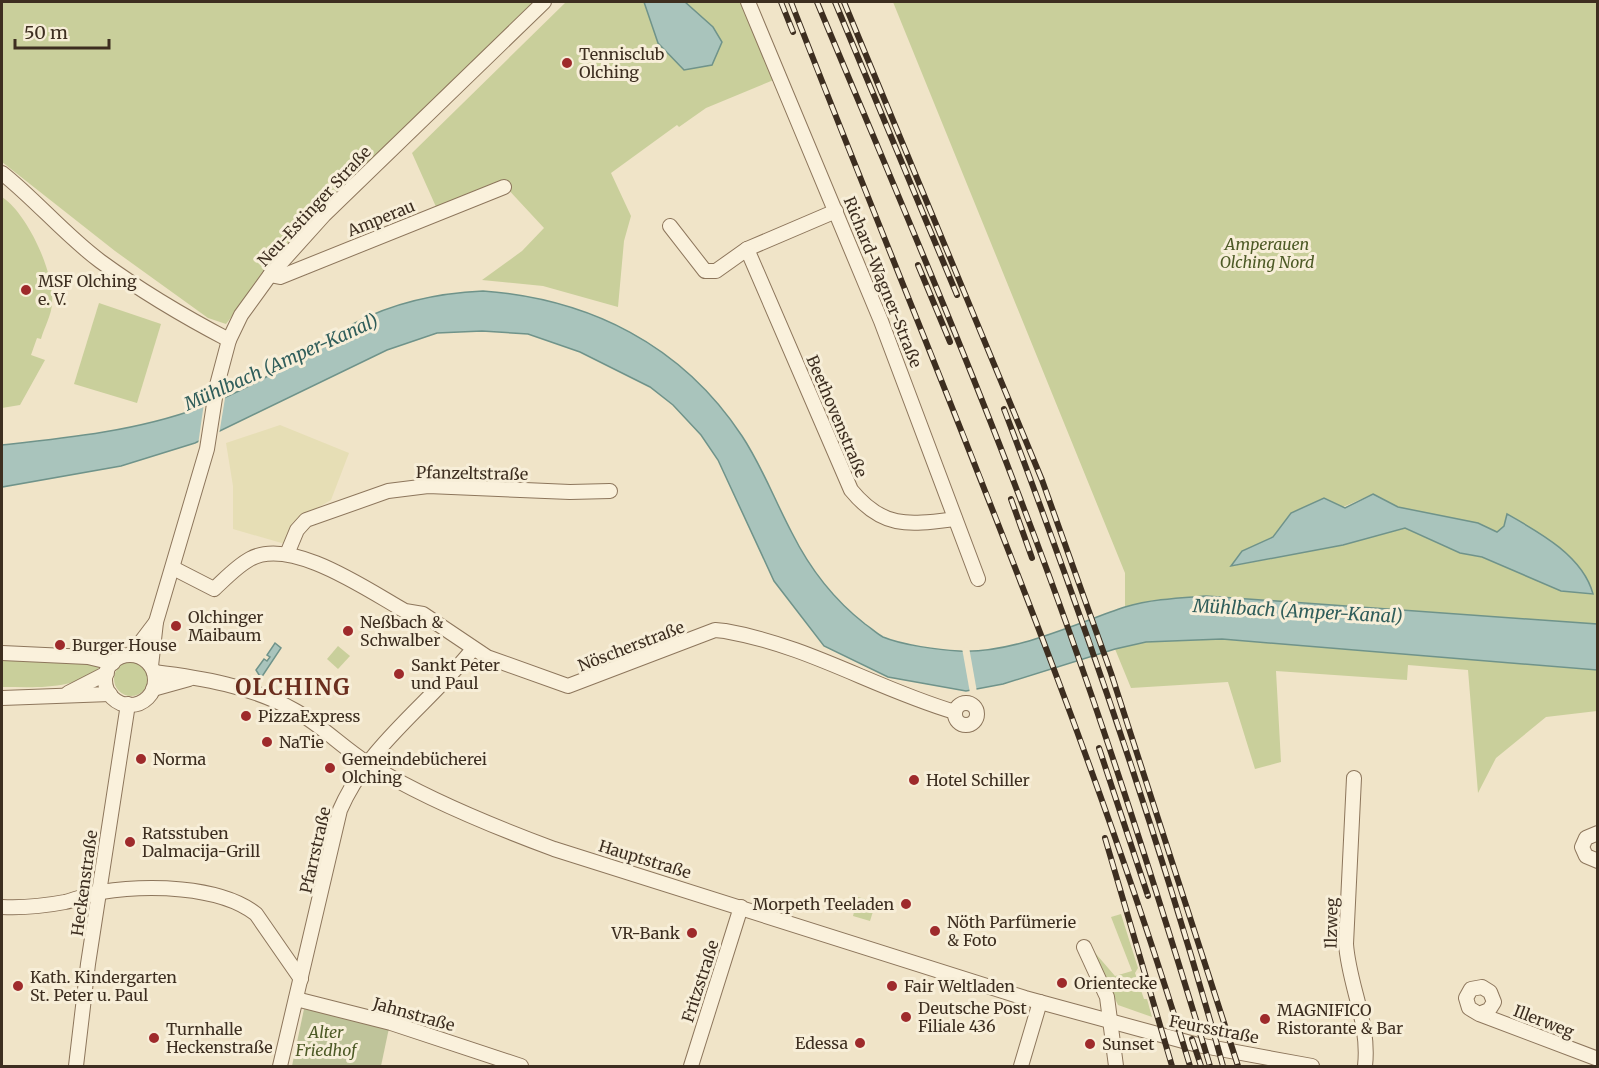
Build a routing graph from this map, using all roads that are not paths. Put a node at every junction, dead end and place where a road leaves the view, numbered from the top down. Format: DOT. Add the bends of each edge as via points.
graph roads {
  1 [pos="543,2"];
  2 [pos="748,2"];
  3 [pos="2,172"];
  4 [pos="504,187"];
  5 [pos="837,211"];
  6 [pos="670,226"];
  7 [pos="747,249"];
  8 [pos="270,275"];
  9 [pos="229,340"];
  10 [pos="610,491"];
  11 [pos="955,519"];
  12 [pos="287,554"];
  13 [pos="173,568"];
  14 [pos="978,579"];
  15 [pos="156,622"];
  16 [pos="473,649"];
  17 [pos="2,653"];
  18 [pos="131,655"];
  19 [pos="110,668"];
  20 [pos="152,669"];
  21 [pos="194,678"];
  22 [pos="153,689"];
  23 [pos="110,694"];
  24 [pos="60,697"];
  25 [pos="2,698"];
  26 [pos="128,705"];
  27 [pos="955,712"];
  28 [pos="366,762"];
  29 [pos="1354,778"];
  30 [pos="1598,833"];
  31 [pos="1596,865"];
  32 [pos="99,892"];
  33 [pos="2,906"];
  34 [pos="741,907"];
  35 [pos="1084,947"];
  36 [pos="301,979"];
  37 [pos="296,999"];
  38 [pos="1040,1002"];
  39 [pos="1479,1014"];
  40 [pos="1110,1021"];
  41 [pos="1598,1059"];
  42 [pos="76,1066"];
  43 [pos="280,1066"];
  44 [pos="521,1066"];
  45 [pos="691,1066"];
  46 [pos="1021,1066"];
  47 [pos="1116,1066"];
  48 [pos="1312,1066"];
  49 [pos="1365,1066"];
  1 -- 8 [label="street, Neu-Estinger Straße" via="324,214"];
  2 -- 5 [label="street, Richard-Wagner-Straße"];
  3 -- 9 [label="street" via="99,260 176,311"];
  4 -- 8 [label="street, Amperau" via="280,277"];
  5 -- 7 [label="street"];
  5 -- 11 [label="street, Richard-Wagner-Straße"];
  6 -- 7 [label="street" via="705,271 716,272"];
  7 -- 11 [label="street, Beethovenstraße" via="851,490 880,517 905,523"];
  8 -- 9 [label="street, Neu-Estinger Straße" via="241,315"];
  9 -- 13 [label="street, Neu-Estinger Straße" via="217,385 208,446"];
  10 -- 12 [label="street, Pfanzeltstraße" via="443,485 388,491 306,520"];
  11 -- 14 [label="street, Richard-Wagner-Straße"];
  12 -- 13 [label="street, Nöscherstraße" via="248,560 214,589"];
  12 -- 16 [label="street, Nöscherstraße" via="326,568 405,611 423,614"];
  13 -- 15 [label="street, Neu-Estinger Straße"];
  15 -- 18 [label="street, Neu-Estinger Straße"];
  15 -- 20 [label="street, Neu-Estinger Straße"];
  16 -- 27 [label="street, Nöscherstraße" via="568,686 715,630 725,631 789,646"];
  16 -- 28 [label="street, Pfarrstraße"];
  17 -- 19 [label="street" via="88,657"];
  18 -- 19 [label="street" via="121,657"];
  18 -- 20 [label="street" via="142,658"];
  19 -- 23 [label="street" via="106,680"];
  19 -- 24 [label="street"];
  20 -- 21 [label="street, Hauptstraße"];
  20 -- 22 [label="street"];
  21 -- 22 [label="street, Hauptstraße"];
  21 -- 28 [label="street, Hauptstraße" via="236,686 287,706"];
  22 -- 26 [label="street" via="145,700"];
  23 -- 24 [label="street"];
  23 -- 26 [label="street"];
  24 -- 25 [label="street"];
  26 -- 32 [label="street, Heckenstraße"];
  28 -- 34 [label="street, Hauptstraße" via="540,843"];
  28 -- 36 [label="street, Pfarrstraße" via="340,810"];
  29 -- 49 [label="street, Ilzweg" via="1346,944 1347,963 1364,1019"];
  30 -- 31 [label="street" via="1586,838 1582,847"];
  32 -- 33 [label="street" via="67,902 25,908"];
  32 -- 36 [label="street" via="154,888 224,897 246,906 266,925"];
  32 -- 42 [label="street, Heckenstraße"];
  34 -- 38 [label="street, Hauptstraße"];
  34 -- 45 [label="street, Fritzstraße"];
  35 -- 40 [label="street" via="1107,997"];
  36 -- 37 [label="street, Pfarrstraße"];
  37 -- 43 [label="street, Pfarrstraße"];
  37 -- 44 [label="street, Jahnstraße" via="393,1024"];
  38 -- 40 [label="street, Hauptstraße"];
  38 -- 46 [label="street"];
  39 -- 41 [label="street, Illerweg"];
  40 -- 47 [label="street"];
  40 -- 48 [label="street, Feursstraße" via="1198,1046"];
}
